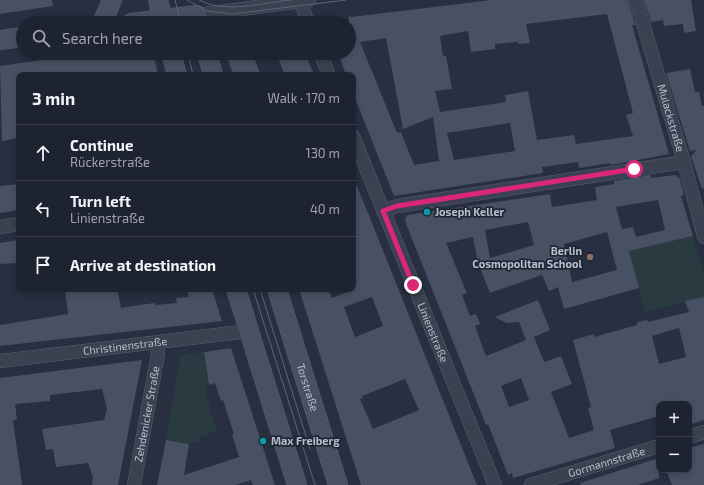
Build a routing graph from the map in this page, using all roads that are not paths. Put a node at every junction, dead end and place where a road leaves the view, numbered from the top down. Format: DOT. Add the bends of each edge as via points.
graph roads {
  1 [pos="112,0"];
  2 [pos="158,0"];
  3 [pos="303,0"];
  4 [pos="636,0"];
  5 [pos="196,13"];
  6 [pos="105,16"];
  7 [pos="163,16"];
  8 [pos="184,16"];
  9 [pos="306,16"];
  10 [pos="16,38"];
  11 [pos="0,40"];
  12 [pos="173,60"];
  13 [pos="209,60"];
  14 [pos="323,60"];
  15 [pos="176,72"];
  16 [pos="212,72"];
  17 [pos="328,72"];
  18 [pos="356,144"];
  19 [pos="684,162"];
  20 [pos="383,211"];
  21 [pos="16,224"];
  22 [pos="0,227"];
  23 [pos="704,237"];
  24 [pos="237,292"];
  25 [pos="278,292"];
  26 [pos="249,331"];
  27 [pos="157,343"];
  28 [pos="0,361"];
  29 [pos="704,432"];
  30 [pos="692,436"];
  31 [pos="656,447"];
  32 [pos="134,485"];
  33 [pos="297,485"];
  34 [pos="338,485"];
  35 [pos="495,485"];
  36 [pos="532,485"];
  1 -- 6 [label="main road"];
  2 -- 7 [label="main road"];
  3 -- 5 [label="street"];
  3 -- 9 [label="street"];
  4 -- 19 [label="street, Mulackstraße"];
  5 -- 8 [label="main road"];
  10 -- 11 [label="main road"];
  12 -- 15 [label="main road"];
  13 -- 16 [label="main road"];
  14 -- 17 [label="street"];
  18 -- 20 [label="street, Linienstraße"];
  19 -- 20 [label="street" via="397,206"];
  19 -- 23 [label="street, Mulackstraße"];
  20 -- 35 [label="street, Linienstraße"];
  21 -- 22 [label="street"];
  24 -- 26 [label="main road"];
  25 -- 34 [label="main road, Torstraße"];
  26 -- 27 [label="street, Christinenstraße"];
  26 -- 33 [label="main road"];
  27 -- 28 [label="street, Christinenstraße"];
  27 -- 32 [label="street, Zehdenicker Straße" via="158,354"];
  29 -- 30 [label="street"];
  31 -- 36 [label="street, Gormannstraße"];
}
